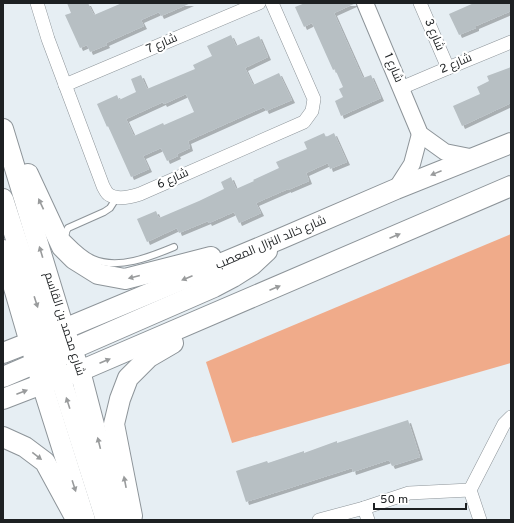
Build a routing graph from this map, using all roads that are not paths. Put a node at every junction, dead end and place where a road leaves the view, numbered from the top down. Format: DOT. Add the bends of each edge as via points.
graph roads {
  1 [pos="37,3"];
  2 [pos="259,3"];
  3 [pos="272,3"];
  4 [pos="365,3"];
  5 [pos="420,3"];
  6 [pos="511,42"];
  7 [pos="448,68"];
  8 [pos="65,86"];
  9 [pos="401,88"];
  10 [pos="3,120"];
  11 [pos="3,129"];
  12 [pos="420,134"];
  13 [pos="511,143"];
  14 [pos="476,158"];
  15 [pos="511,186"];
  16 [pos="396,189"];
  17 [pos="117,198"];
  18 [pos="3,199"];
  19 [pos="280,239"];
  20 [pos="174,247"];
  21 [pos="3,250"];
  22 [pos="246,300"];
  23 [pos="30,342"];
  24 [pos="56,352"];
  25 [pos="3,353"];
  26 [pos="80,372"];
  27 [pos="3,377"];
  28 [pos="42,384"];
  29 [pos="3,399"];
  30 [pos="511,417"];
  31 [pos="3,437"];
  32 [pos="470,490"];
  33 [pos="366,514"];
  34 [pos="76,520"];
  35 [pos="85,520"];
  36 [pos="106,520"];
  37 [pos="122,520"];
  38 [pos="133,520"];
  39 [pos="319,520"];
  40 [pos="480,520"];
  1 -- 8 [label="street"];
  2 -- 8 [label="street, شارع 7"];
  3 -- 17 [label="street, شارع 6" via="314,100 312,111 304,122 140,194"];
  4 -- 9 [label="street, شارع 1"];
  5 -- 7 [label="street, شارع 3"];
  6 -- 7 [label="street, شارع 2"];
  7 -- 9 [label="street, شارع 2"];
  8 -- 17 [label="street" via="103,186 108,194"];
  9 -- 12 [label="street, شارع 1"];
  19 -- 10 [label="main road, one-way" via="125,279 98,274 74,259 62,247"];
  24 -- 11 [label="main road, شارع محمد بن القاسم, one-way"];
  12 -- 14 [label="street" via="445,152"];
  12 -- 16 [label="street" via="412,164"];
  13 -- 14 [label="main road, شارع خالد النزال المعصب"];
  14 -- 16 [label="main road, شارع خالد النزال المعصب, one-way"];
  22 -- 15 [label="main road, one-way"];
  16 -- 19 [label="main road, شارع خالد النزال المعصب"];
  17 -- 20 [label="lane" via="104,212 68,228 66,237 86,255 110,263 149,257"];
  18 -- 24 [label="main road, one-way" via="42,319"];
  19 -- 24 [label="main road" via="252,265 214,287"];
  21 -- 23 [label="main road"];
  26 -- 22 [label="main road, one-way"];
  38 -- 22 [label="main road, one-way" via="114,424 128,378 149,357"];
  23 -- 24 [label="main road"];
  23 -- 25 [label="main road"];
  24 -- 26 [label="main road, شارع محمد بن القاسم"];
  24 -- 27 [label="main road"];
  24 -- 28 [label="main road"];
  36 -- 24 [label="main road, one-way"];
  37 -- 26 [label="main road, شارع محمد بن القاسم, one-way" via="106,471"];
  29 -- 28 [label="main road, one-way"];
  28 -- 35 [label="main road, one-way"];
  30 -- 32 [label="street" via="504,424"];
  31 -- 34 [label="main road, one-way" via="25,447 45,462"];
  32 -- 33 [label="street" via="409,493"];
  32 -- 40 [label="street"];
  33 -- 39 [label="street"];
}
